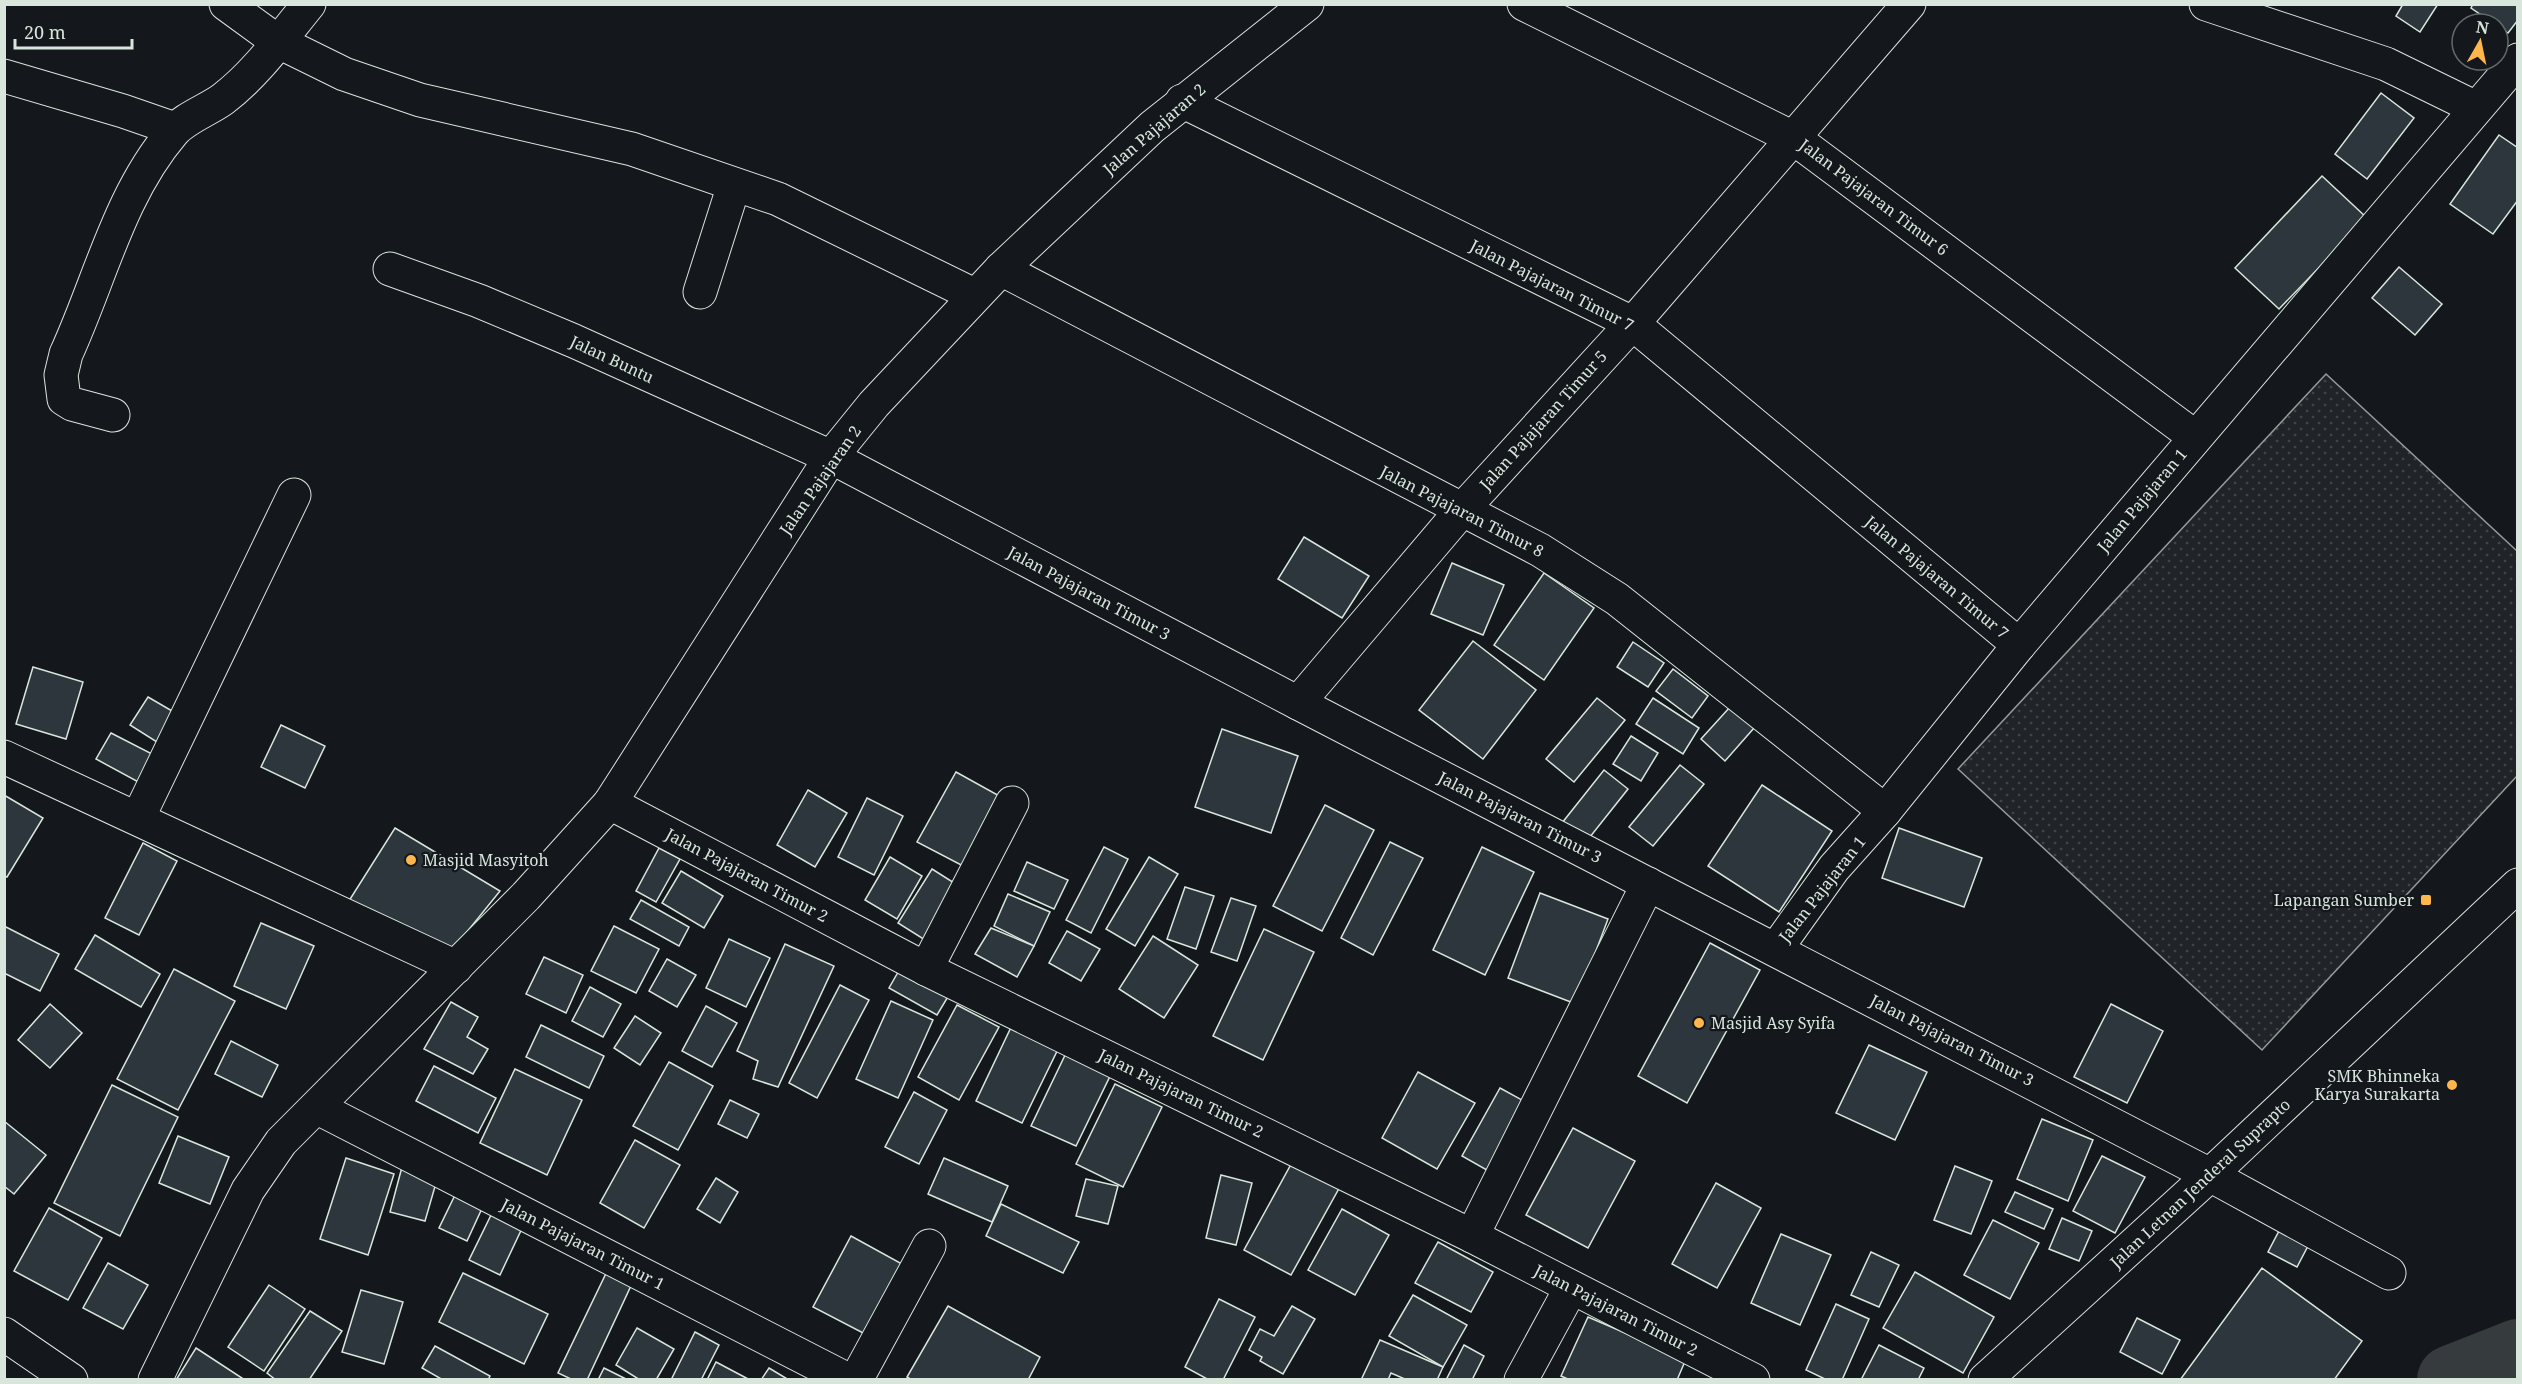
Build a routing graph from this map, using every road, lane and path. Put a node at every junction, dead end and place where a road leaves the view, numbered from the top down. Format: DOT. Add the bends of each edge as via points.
graph roads {
  1 [pos="226,4"];
  2 [pos="309,4"];
  3 [pos="1307,4"];
  4 [pos="1524,4"];
  5 [pos="1910,4"];
  6 [pos="2206,4"];
  7 [pos="278,41"];
  8 [pos="4,76"];
  9 [pos="2513,76"];
  10 [pos="1182,102"];
  11 [pos="2476,108"];
  12 [pos="175,129"];
  13 [pos="1795,139"];
  14 [pos="734,185"];
  15 [pos="390,269"];
  16 [pos="1001,269"];
  17 [pos="700,292"];
  18 [pos="975,295"];
  19 [pos="1632,323"];
  20 [pos="113,415"];
  21 [pos="2195,437"];
  22 [pos="831,457"];
  23 [pos="294,495"];
  24 [pos="1461,511"];
  25 [pos="2019,645"];
  26 [pos="1298,703"];
  27 [pos="4,757"];
  28 [pos="610,803"];
  29 [pos="1012,803"];
  30 [pos="1885,811"];
  31 [pos="138,818"];
  32 [pos="1648,884"];
  33 [pos="2517,885"];
  34 [pos="1776,949"];
  35 [pos="456,967"];
  36 [pos="926,969"];
  37 [pos="318,1108"];
  38 [pos="2210,1175"];
  39 [pos="1472,1236"];
  40 [pos="929,1246"];
  41 [pos="2389,1273"];
  42 [pos="1571,1288"];
  43 [pos="4,1334"];
  44 [pos="71,1380"];
  45 [pos="155,1380"];
  46 [pos="848,1380"];
  47 [pos="856,1380"];
  48 [pos="1521,1380"];
  49 [pos="1753,1380"];
  50 [pos="1985,1380"];
  1 -- 7 [label="main road"];
  2 -- 7 [label="main road"];
  3 -- 10 [label="main road, Jalan Pajajaran 2"];
  4 -- 13 [label="main road, Jalan Pajajaran Timur 6"];
  5 -- 13 [label="main road, Jalan Pajajaran Timur 5"];
  6 -- 11 [label="main road" via="2386,64"];
  7 -- 12 [label="main road" via="255,70 223,99"];
  7 -- 14 [label="main road" via="344,74 420,100 632,149"];
  8 -- 12 [label="main road"];
  9 -- 11 [label="main road, Jalan Pajajaran 1"];
  10 -- 16 [label="main road, Jalan Pajajaran 2"];
  10 -- 19 [label="main road, Jalan Pajajaran Timur 7"];
  11 -- 21 [label="main road, Jalan Pajajaran 1"];
  12 -- 20 [label="main road" via="128,200 61,375 64,399"];
  13 -- 19 [label="main road, Jalan Pajajaran Timur 5"];
  13 -- 21 [label="main road, Jalan Pajajaran Timur 6"];
  14 -- 17 [label="main road"];
  14 -- 18 [label="main road" via="778,199"];
  15 -- 22 [label="main road, Jalan Buntu" via="479,301"];
  16 -- 18 [label="main road, Jalan Pajajaran 2"];
  16 -- 24 [label="main road, Jalan Pajajaran Timur 8"];
  18 -- 22 [label="main road, Jalan Pajajaran 2" via="874,404"];
  19 -- 24 [label="main road, Jalan Pajajaran Timur 5"];
  19 -- 25 [label="main road, Jalan Pajajaran Timur 7"];
  21 -- 25 [label="main road, Jalan Pajajaran 1"];
  22 -- 26 [label="main road, Jalan Pajajaran Timur 3"];
  22 -- 28 [label="main road, Jalan Pajajaran 2"];
  23 -- 31 [label="main road"];
  24 -- 26 [label="main road, Jalan Pajajaran Timur 5"];
  24 -- 30 [label="main road, Jalan Pajajaran Timur 8" via="1540,550 1617,599"];
  25 -- 30 [label="main road, Jalan Pajajaran 1"];
  26 -- 32 [label="main road, Jalan Pajajaran Timur 3"];
  27 -- 31 [label="main road"];
  28 -- 35 [label="main road, Jalan Pajajaran 2"];
  28 -- 36 [label="main road, Jalan Pajajaran Timur 2"];
  29 -- 36 [label="main road"];
  30 -- 34 [label="main road, Jalan Pajajaran 1" via="1834,868"];
  31 -- 35 [label="main road"];
  32 -- 34 [label="main road, Jalan Pajajaran Timur 3"];
  32 -- 39 [label="main road"];
  33 -- 38 [label="main road, Jalan Letnan Jenderal Suprapto"];
  34 -- 38 [label="main road, Jalan Pajajaran Timur 3"];
  35 -- 37 [label="main road, Jalan Pajajaran 2"];
  36 -- 39 [label="main road, Jalan Pajajaran Timur 2"];
  37 -- 45 [label="main road, Jalan Pajajaran 2" via="282,1142 248,1190"];
  37 -- 46 [label="main road, Jalan Pajajaran Timur 1"];
  38 -- 41 [label="main road, Jalan Pajajaran Timur 3"];
  38 -- 50 [label="main road, Jalan Letnan Jenderal Suprapto"];
  39 -- 42 [label="main road, Jalan Pajajaran Timur 2"];
  40 -- 47 [label="main road"];
  42 -- 48 [label="main road"];
  42 -- 49 [label="main road, Jalan Pajajaran Timur 2"];
  43 -- 44 [label="main road"];
}
